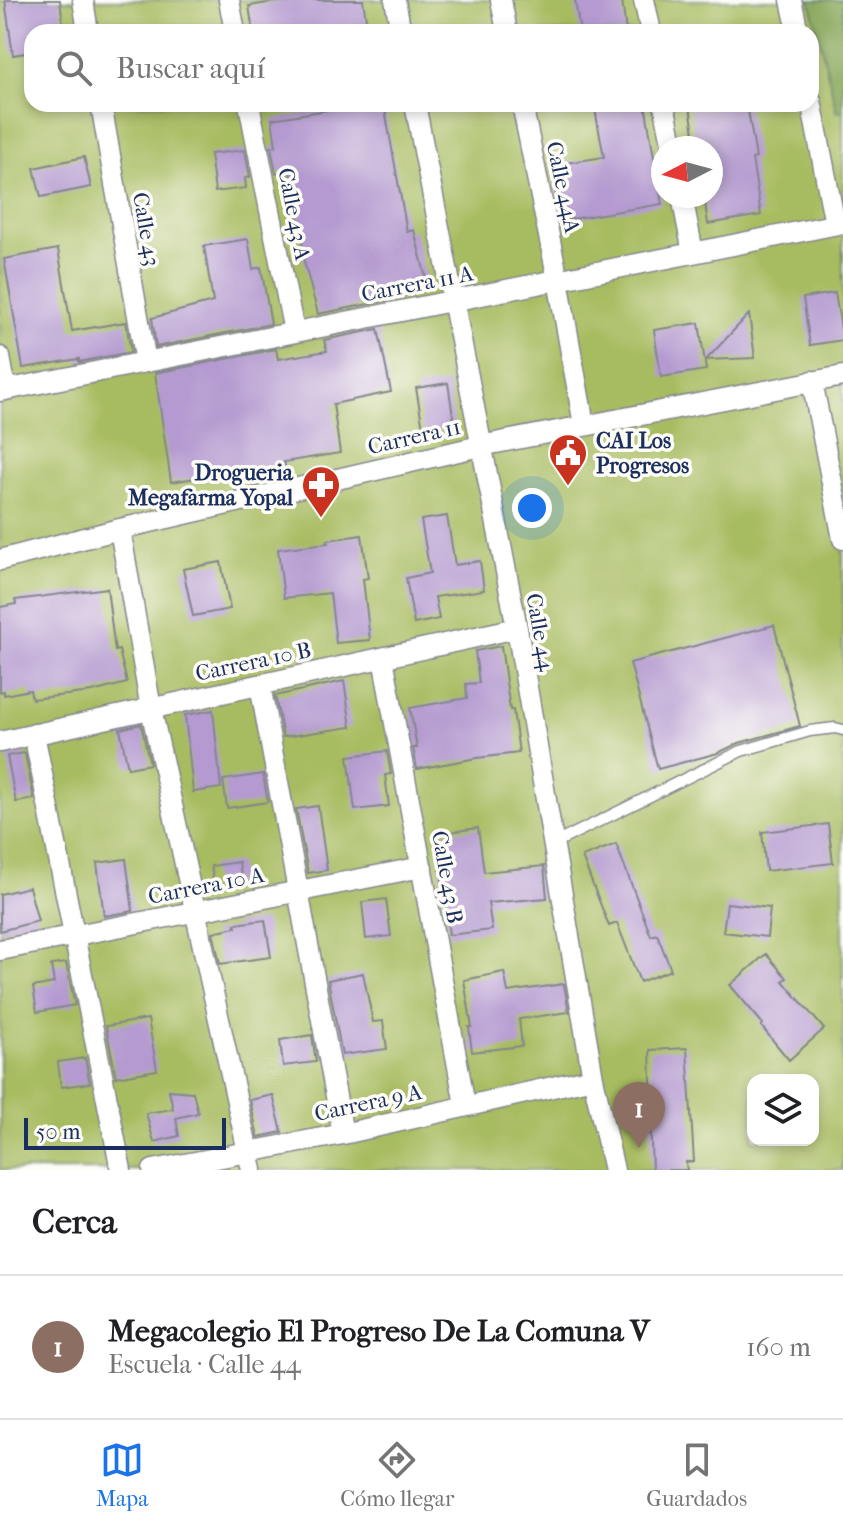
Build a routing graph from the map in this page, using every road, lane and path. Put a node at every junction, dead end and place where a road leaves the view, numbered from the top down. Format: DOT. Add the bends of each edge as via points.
graph roads {
  1 [pos="83,0"];
  2 [pos="229,0"];
  3 [pos="395,0"];
  4 [pos="501,0"];
  5 [pos="644,0"];
  6 [pos="791,0"];
  7 [pos="87,24"];
  8 [pos="234,24"];
  9 [pos="400,24"];
  10 [pos="506,24"];
  11 [pos="649,24"];
  12 [pos="796,24"];
  13 [pos="102,112"];
  14 [pos="251,112"];
  15 [pos="417,112"];
  16 [pos="524,112"];
  17 [pos="666,112"];
  18 [pos="814,112"];
  19 [pos="671,136"];
  20 [pos="684,208"];
  21 [pos="839,223"];
  22 [pos="693,253"];
  23 [pos="558,280"];
  24 [pos="453,301"];
  25 [pos="294,332"];
  26 [pos="0,357"];
  27 [pos="146,362"];
  28 [pos="843,376"];
  29 [pos="812,381"];
  30 [pos="3,391"];
  31 [pos="584,425"];
  32 [pos="480,446"];
  33 [pos="120,529"];
  34 [pos="843,535"];
  35 [pos="0,560"];
  36 [pos="517,628"];
  37 [pos="383,658"];
  38 [pos="260,685"];
  39 [pos="151,709"];
  40 [pos="843,730"];
  41 [pos="34,734"];
  42 [pos="0,742"];
  43 [pos="553,844"];
  44 [pos="422,867"];
  45 [pos="297,892"];
  46 [pos="195,911"];
  47 [pos="74,935"];
  48 [pos="0,950"];
  49 [pos="593,1078"];
  50 [pos="465,1105"];
  51 [pos="343,1134"];
  52 [pos="250,1161"];
  53 [pos="121,1170"];
  54 [pos="153,1170"];
  55 [pos="614,1170"];
  1 -- 7 [label="street"];
  2 -- 8 [label="street"];
  3 -- 9 [label="street"];
  4 -- 10 [label="street"];
  5 -- 11 [label="street"];
  6 -- 12 [label="street"];
  13 -- 27 [label="street, Calle 43"];
  14 -- 25 [label="street, Calle 43 A"];
  15 -- 24 [label="street, Calle 44"];
  16 -- 23 [label="street, Calle 44A"];
  17 -- 19 [label="street"];
  18 -- 21 [label="street"];
  20 -- 22 [label="street"];
  21 -- 22 [label="street, Carrera 11 A"];
  22 -- 23 [label="street, Carrera 11 A"];
  23 -- 24 [label="street, Carrera 11 A"];
  23 -- 31 [label="street, Calle 44A"];
  24 -- 25 [label="street, Carrera 11 A"];
  24 -- 32 [label="street, Calle 44"];
  25 -- 27 [label="street, Carrera 11 A"];
  26 -- 30 [label="street"];
  27 -- 30 [label="street, Carrera 11 A"];
  28 -- 29 [label="street, Carrera 11"];
  29 -- 31 [label="street, Carrera 11"];
  29 -- 34 [label="street"];
  31 -- 32 [label="street, Carrera 11"];
  32 -- 33 [label="street, Carrera 11"];
  32 -- 36 [label="street, Calle 44"];
  33 -- 35 [label="street, Carrera 11"];
  33 -- 39 [label="street"];
  36 -- 37 [label="street, Carrera 10 B"];
  36 -- 43 [label="street, Calle 44"];
  37 -- 38 [label="street, Carrera 10 B"];
  37 -- 44 [label="street, Calle 43 B"];
  38 -- 39 [label="street, Carrera 10 B"];
  38 -- 45 [label="street"];
  39 -- 41 [label="street, Carrera 10 B"];
  39 -- 46 [label="street"];
  40 -- 43 [label="lane" via="810,731 741,751"];
  41 -- 42 [label="street, Carrera 10 B"];
  41 -- 47 [label="street"];
  43 -- 49 [label="street, Calle 44"];
  44 -- 45 [label="street, Carrera 10 A"];
  44 -- 50 [label="street, Calle 43 B"];
  45 -- 46 [label="street, Carrera 10 A"];
  45 -- 51 [label="street"];
  46 -- 47 [label="street, Carrera 10 A"];
  46 -- 52 [label="street"];
  47 -- 48 [label="street, Carrera 10 A"];
  47 -- 53 [label="street"];
  49 -- 50 [label="street, Carrera 9 A"];
  49 -- 55 [label="street, Calle 44"];
  50 -- 51 [label="street, Carrera 9 A"];
  51 -- 52 [label="street, Carrera 9 A"];
  52 -- 54 [label="street, Carrera 9 A"];
}
